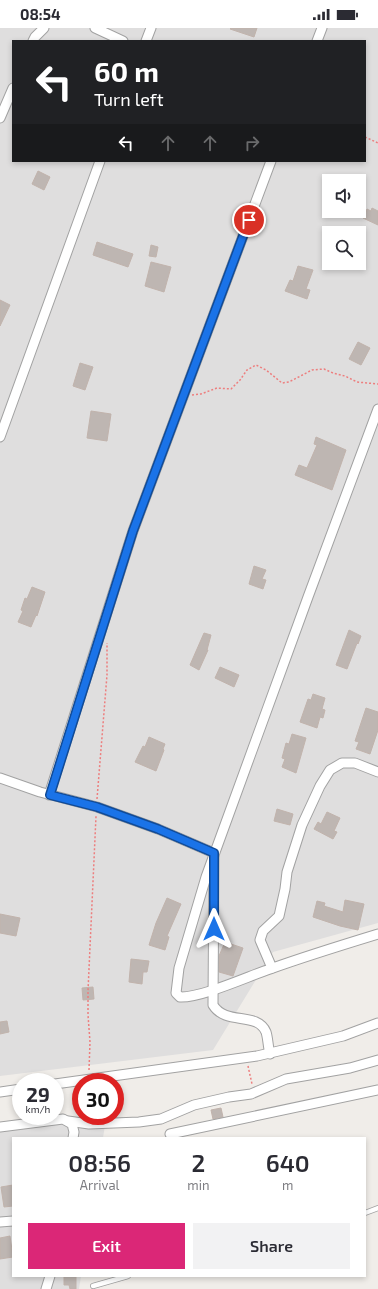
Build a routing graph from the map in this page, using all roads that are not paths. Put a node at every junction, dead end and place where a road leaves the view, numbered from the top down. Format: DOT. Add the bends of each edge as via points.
graph roads {
  1 [pos="44,28"];
  2 [pos="95,28"];
  3 [pos="151,28"];
  4 [pos="322,28"];
  5 [pos="34,40"];
  6 [pos="121,40"];
  7 [pos="146,40"];
  8 [pos="317,40"];
  9 [pos="12,90"];
  10 [pos="0,118"];
  11 [pos="100,162"];
  12 [pos="271,162"];
  13 [pos="378,409"];
  14 [pos="0,437"];
  15 [pos="378,772"];
  16 [pos="0,778"];
  17 [pos="50,795"];
  18 [pos="214,853"];
  19 [pos="378,934"];
  20 [pos="272,968"];
  21 [pos="214,989"];
  22 [pos="378,1023"];
  23 [pos="270,1054"];
  24 [pos="378,1060"];
  25 [pos="64,1083"];
  26 [pos="12,1090"];
  27 [pos="378,1090"];
  28 [pos="0,1092"];
  29 [pos="68,1121"];
  30 [pos="0,1127"];
  31 [pos="170,1134"];
  32 [pos="73,1137"];
  33 [pos="378,1208"];
  34 [pos="366,1213"];
  35 [pos="12,1221"];
  36 [pos="0,1222"];
  37 [pos="50,1277"];
  38 [pos="124,1277"];
  39 [pos="93,1286"];
  40 [pos="46,1289"];
  1 -- 5 [label="street"];
  2 -- 6 [label="street"];
  3 -- 7 [label="street"];
  4 -- 8 [label="street"];
  9 -- 10 [label="street"];
  11 -- 14 [label="street"];
  12 -- 17 [label="street" via="133,531"];
  13 -- 18 [label="street"];
  15 -- 20 [label="street" via="355,763 342,763 330,770 320,786 292,854 279,916 263,930 260,940"];
  16 -- 17 [label="street"];
  17 -- 18 [label="street" via="97,807"];
  18 -- 21 [label="street"];
  18 -- 21 [label="street" via="179,968 176,993 180,997 187,997"];
  19 -- 20 [label="street"];
  20 -- 21 [label="street"];
  21 -- 23 [label="street" via="213,1005 217,1011 224,1016 258,1023 264,1028"];
  22 -- 23 [label="street" via="343,1036"];
  23 -- 25 [label="street"];
  24 -- 29 [label="street" via="350,1068 286,1079 251,1094 194,1105 161,1119 89,1124"];
  26 -- 28 [label="street"];
  27 -- 31 [label="street"];
  29 -- 30 [label="street" via="63,1119"];
  29 -- 32 [label="street" via="72,1124"];
  33 -- 34 [label="lane"];
  35 -- 36 [label="street"];
  37 -- 40 [label="street"];
  38 -- 39 [label="lane"];
}
